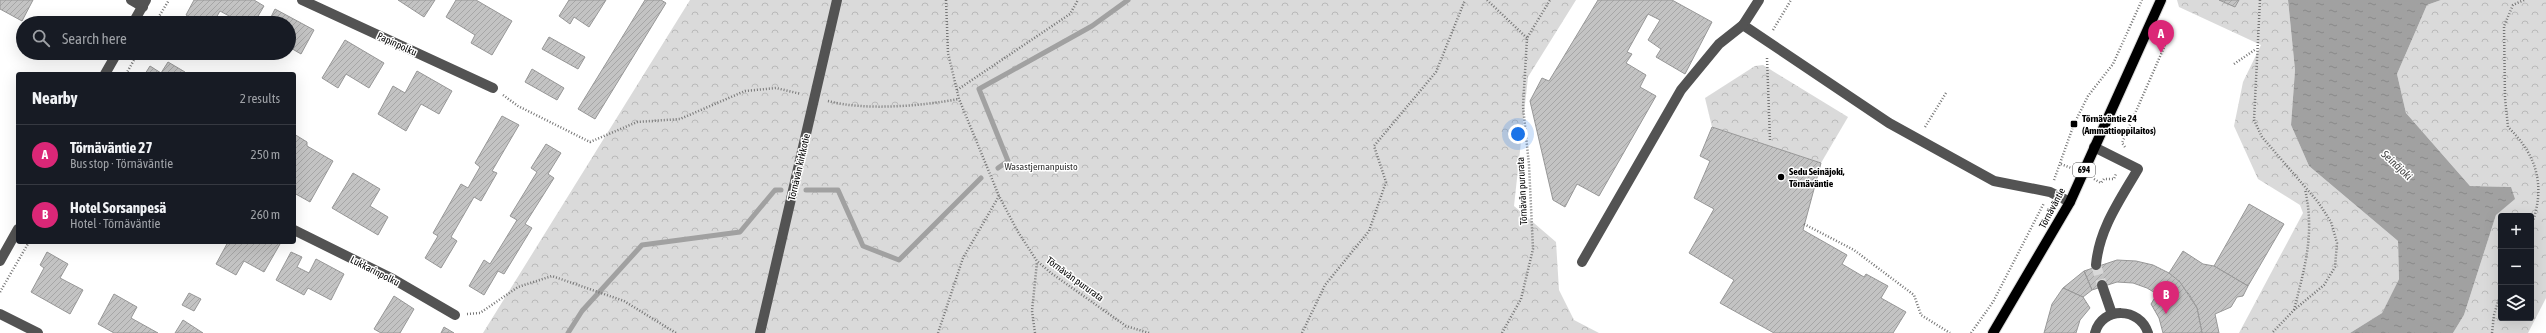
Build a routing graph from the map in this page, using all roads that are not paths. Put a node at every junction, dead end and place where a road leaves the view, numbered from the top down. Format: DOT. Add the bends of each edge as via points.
graph roads {
  1 [pos="131,0"];
  2 [pos="302,0"];
  3 [pos="837,0"];
  4 [pos="1758,0"];
  5 [pos="2161,0"];
  6 [pos="144,3"];
  7 [pos="138,16"];
  8 [pos="1743,25"];
  9 [pos="113,60"];
  10 [pos="106,72"];
  11 [pos="493,88"];
  12 [pos="2094,147"];
  13 [pos="2070,202"];
  14 [pos="296,231"];
  15 [pos="16,233"];
  16 [pos="0,261"];
  17 [pos="1582,262"];
  18 [pos="2096,265"];
  19 [pos="2102,285"];
  20 [pos="0,314"];
  21 [pos="2112,314"];
  22 [pos="455,315"];
  23 [pos="38,333"];
  24 [pos="760,333"];
  25 [pos="1993,333"];
  26 [pos="2095,333"];
  27 [pos="2148,333"];
  1 -- 6 [label="street"];
  2 -- 11 [label="street, Papinpolku"];
  3 -- 24 [label="street, Törnävän kirkkotie"];
  4 -- 8 [label="street"];
  5 -- 12 [label="main road, Törnäväntie / 694"];
  6 -- 7 [label="street"];
  8 -- 13 [label="street" via="1918,140 1994,181 2050,192"];
  8 -- 17 [label="street" via="1719,44 1681,90"];
  9 -- 10 [label="street"];
  12 -- 13 [label="main road, Törnäväntie / 694"];
  12 -- 18 [label="street" via="2138,169 2104,229 2097,248"];
  13 -- 25 [label="main road, Törnäväntie / 694"];
  14 -- 22 [label="street, Lukkarinpolku" via="393,279"];
  15 -- 16 [label="street"];
  19 -- 21 [label="street"];
  20 -- 23 [label="street"];
  21 -- 26 [label="street" via="2102,320"];
  21 -- 27 [label="street" via="2131,314 2140,319"];
}
